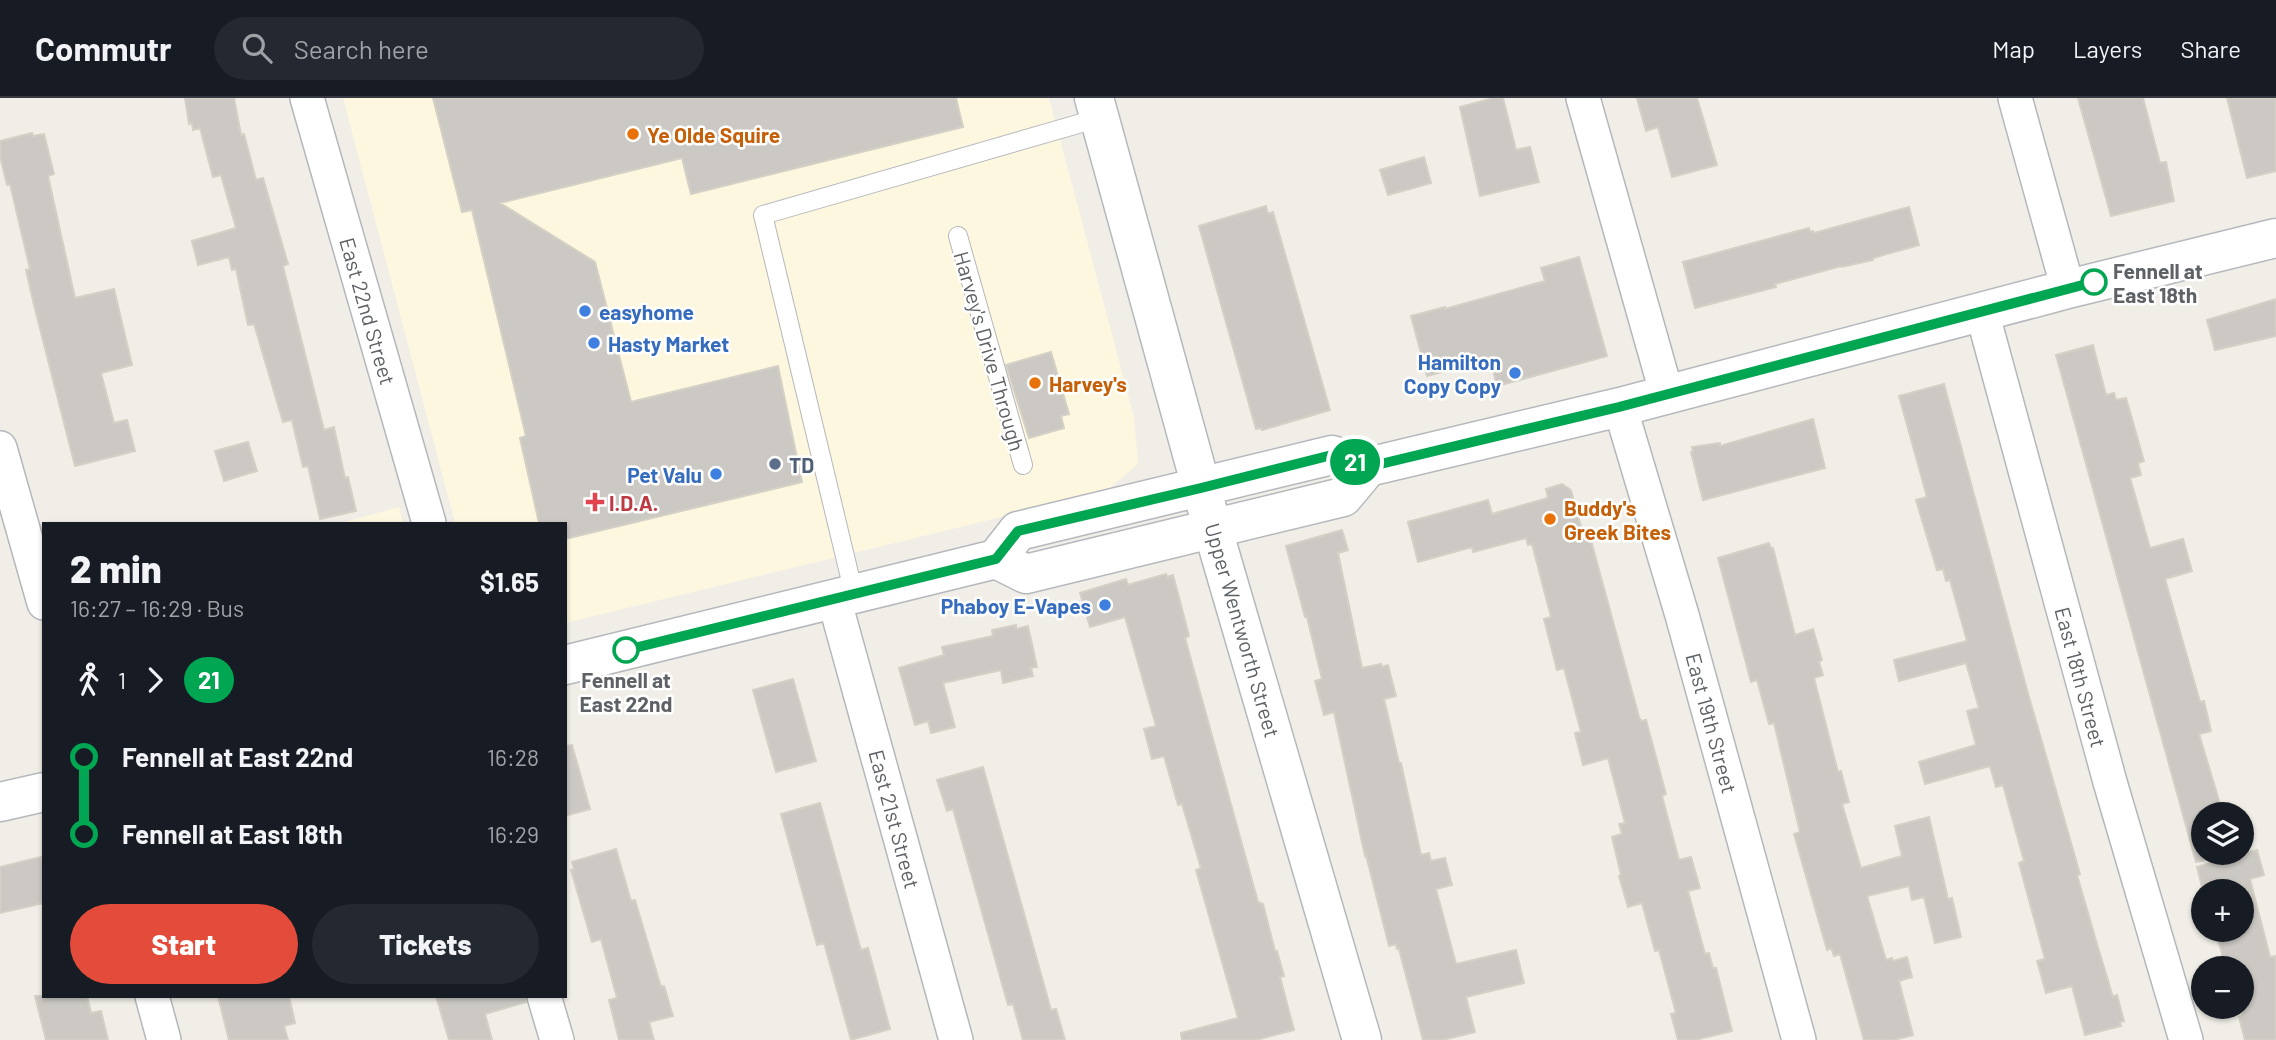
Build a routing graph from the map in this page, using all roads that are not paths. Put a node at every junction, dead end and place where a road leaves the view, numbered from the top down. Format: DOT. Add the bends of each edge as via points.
graph roads {
  1 [pos="307,98"];
  2 [pos="1583,98"];
  3 [pos="2015,98"];
  4 [pos="1097,108"];
  5 [pos="958,236"];
  6 [pos="2276,238"];
  7 [pos="2068,289"];
  8 [pos="1982,312"];
  9 [pos="1667,395"];
  10 [pos="1619,407"];
  11 [pos="0,448"];
  12 [pos="1023,465"];
  13 [pos="1368,467"];
  14 [pos="1201,488"];
  15 [pos="429,522"];
  16 [pos="1213,530"];
  17 [pos="996,559"];
  18 [pos="42,596"];
  19 [pos="844,596"];
  20 [pos="567,665"];
  21 [pos="42,792"];
  22 [pos="0,802"];
  23 [pos="153,998"];
  24 [pos="545,998"];
  25 [pos="164,1040"];
  26 [pos="556,1040"];
  27 [pos="956,1040"];
  28 [pos="1362,1040"];
  29 [pos="1799,1040"];
  30 [pos="2186,1040"];
  1 -- 15 [label="street, East 22nd Street"];
  2 -- 9 [label="street"];
  3 -- 7 [label="street"];
  4 -- 14 [label="main road, Upper Wentworth Street"];
  4 -- 19 [label="lane" via="763,215"];
  5 -- 12 [label="lane, Harvey's Drive Through"];
  6 -- 7 [label="main road"];
  7 -- 8 [label="main road"];
  8 -- 9 [label="main road"];
  8 -- 30 [label="street, East 18th Street" via="2110,782"];
  9 -- 10 [label="main road"];
  10 -- 13 [label="main road"];
  10 -- 29 [label="street, East 19th Street" via="1682,615"];
  11 -- 18 [label="street"];
  13 -- 14 [label="main road" via="1332,455"];
  13 -- 16 [label="main road" via="1343,496"];
  14 -- 16 [label="main road, Upper Wentworth Street"];
  14 -- 17 [label="main road" via="1018,531"];
  16 -- 17 [label="main road" via="1026,575"];
  16 -- 28 [label="main road, Upper Wentworth Street"];
  17 -- 19 [label="main road"];
  19 -- 20 [label="main road"];
  19 -- 27 [label="street, East 21st Street"];
  21 -- 22 [label="main road"];
  23 -- 25 [label="street"];
  24 -- 26 [label="street"];
}
